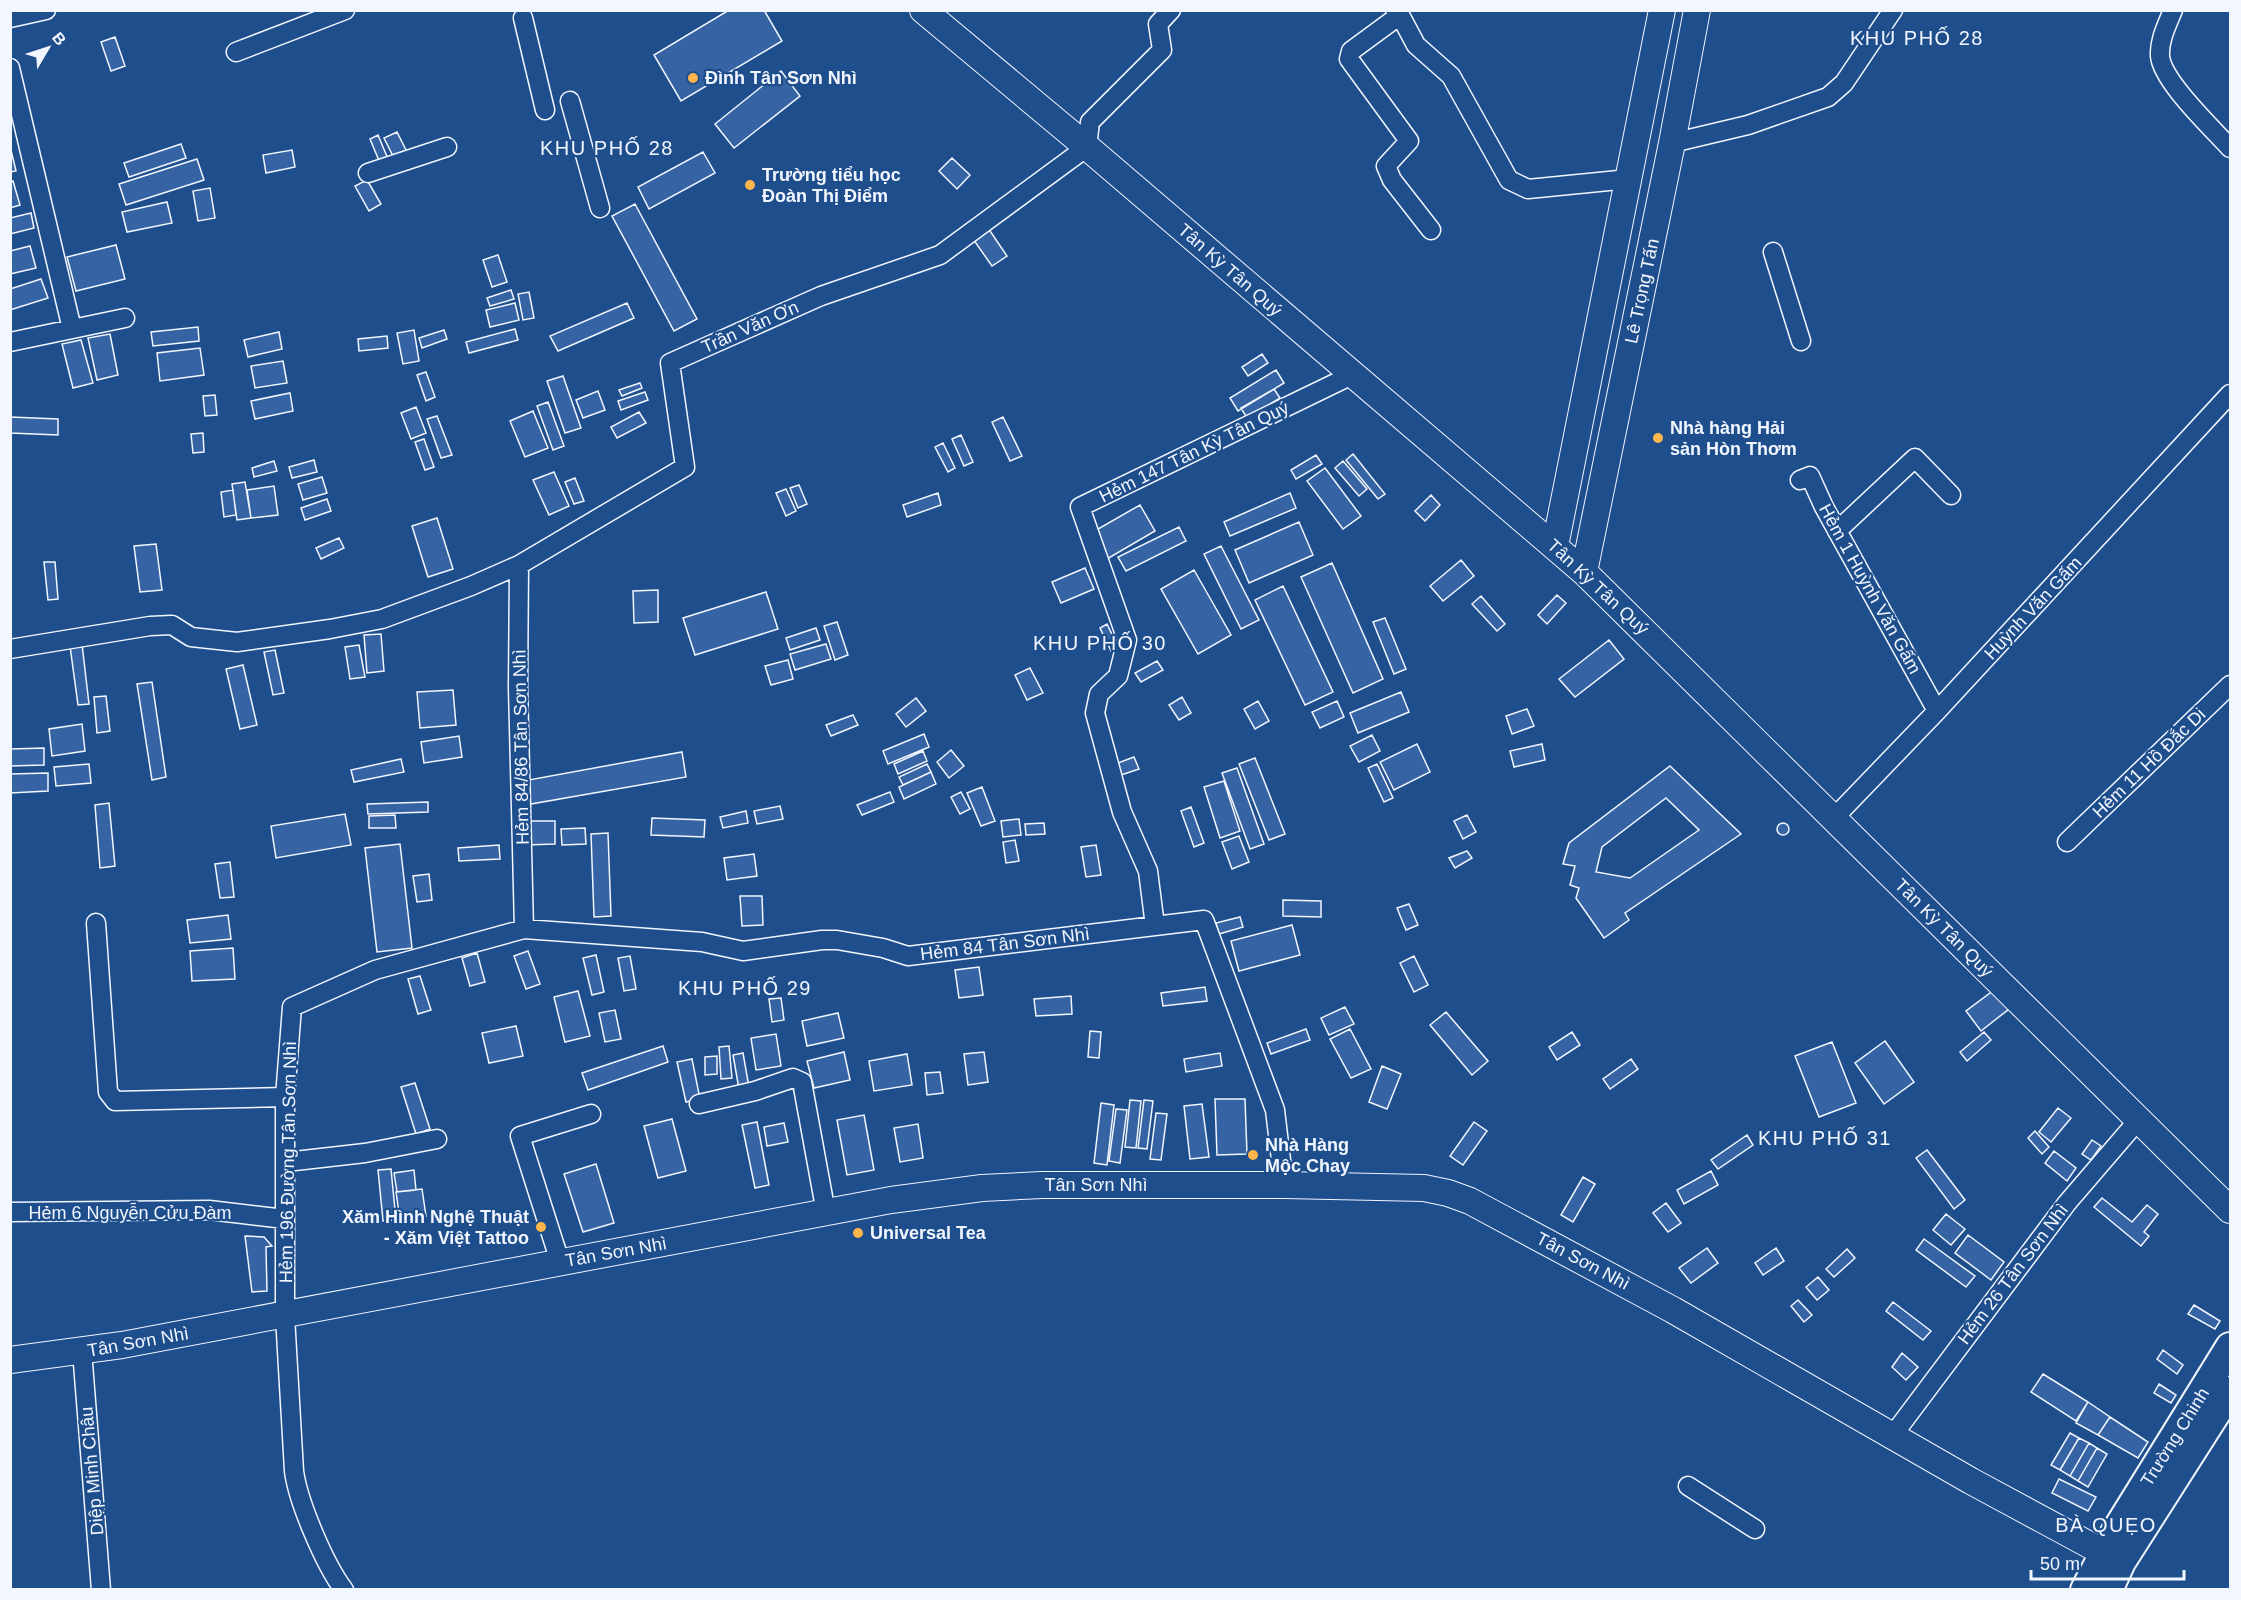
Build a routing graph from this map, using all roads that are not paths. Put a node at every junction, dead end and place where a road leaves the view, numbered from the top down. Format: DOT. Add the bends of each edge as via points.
graph roads {
  1 [pos="46,10"];
  2 [pos="345,10"];
  3 [pos="1171,10"];
  4 [pos="1662,10"];
  5 [pos="1697,10"];
  6 [pos="1893,10"];
  7 [pos="2173,10"];
  8 [pos="925,11"];
  9 [pos="1397,13"];
  10 [pos="10,18"];
  11 [pos="523,18"];
  12 [pos="236,52"];
  13 [pos="10,68"];
  14 [pos="570,101"];
  15 [pos="545,110"];
  16 [pos="1672,143"];
  17 [pos="447,147"];
  18 [pos="1087,147"];
  19 [pos="2230,148"];
  20 [pos="368,172"];
  21 [pos="1629,179"];
  22 [pos="600,208"];
  23 [pos="1431,230"];
  24 [pos="1773,252"];
  25 [pos="125,318"];
  26 [pos="72,329"];
  27 [pos="1801,341"];
  28 [pos="10,342"];
  29 [pos="1352,375"];
  30 [pos="2230,394"];
  31 [pos="1800,480"];
  32 [pos="1951,495"];
  33 [pos="1837,531"];
  34 [pos="1555,546"];
  35 [pos="519,565"];
  36 [pos="1584,572"];
  37 [pos="10,649"];
  38 [pos="2230,684"];
  39 [pos="1936,711"];
  40 [pos="1833,819"];
  41 [pos="2067,842"];
  42 [pos="96,923"];
  43 [pos="1155,926"];
  44 [pos="524,929"];
  45 [pos="292,1007"];
  46 [pos="285,1097"];
  47 [pos="699,1104"];
  48 [pos="591,1114"];
  49 [pos="2140,1118"];
  50 [pos="437,1139"];
  51 [pos="286,1162"];
  52 [pos="1284,1185"];
  53 [pos="2230,1210"];
  54 [pos="10,1212"];
  55 [pos="826,1213"];
  56 [pos="285,1219"];
  57 [pos="560,1262"];
  58 [pos="285,1316"];
  59 [pos="2230,1347"];
  60 [pos="82,1352"];
  61 [pos="10,1360"];
  62 [pos="2230,1391"];
  63 [pos="1893,1435"];
  64 [pos="1688,1486"];
  65 [pos="1755,1529"];
  66 [pos="2113,1558"];
  67 [pos="101,1590"];
  68 [pos="344,1590"];
  69 [pos="2085,1590"];
  70 [pos="2108,1590"];
  1 -- 10 [label="street"];
  2 -- 12 [label="street"];
  3 -- 18 [label="street" via="1158,24 1162,50 1090,123"];
  4 -- 21 [label="main road, Lê Trọng Tấn"];
  5 -- 16 [label="main road, Lê Trọng Tấn"];
  6 -- 16 [label="street" via="1844,84 1828,97 1748,124"];
  7 -- 19 [label="street" via="2161,42 2161,63 2174,86"];
  8 -- 18 [label="main road, Tân Kỳ Tân Quý"];
  9 -- 21 [label="street" via="1416,45 1451,76 1509,180 1528,189"];
  9 -- 23 [label="street" via="1351,51 1348,59 1409,141 1386,165 1392,180"];
  11 -- 15 [label="street"];
  13 -- 26 [label="street"];
  14 -- 22 [label="street"];
  16 -- 36 [label="main road, Lê Trọng Tấn"];
  17 -- 20 [label="street"];
  18 -- 29 [label="main road, Tân Kỳ Tân Quý"];
  18 -- 35 [label="street, Trần Văn Ơn" via="940,255 821,296 670,363 685,467"];
  21 -- 34 [label="main road, Lê Trọng Tấn"];
  24 -- 27 [label="street"];
  25 -- 26 [label="street"];
  26 -- 28 [label="street"];
  29 -- 34 [label="main road, Tân Kỳ Tân Quý"];
  29 -- 43 [label="street, Hẻm 147 Tân Kỳ Tân Quý" via="1080,507 1127,640 1118,676 1099,694 1095,713 1122,812 1148,871"];
  30 -- 39 [label="street, Huỳnh Văn Gấm"];
  31 -- 33 [label="street, Hẻm 1 Huỳnh Văn Gấm" via="1810,476"];
  32 -- 33 [label="street" via="1915,458"];
  33 -- 39 [label="street, Hẻm 1 Huỳnh Văn Gấm"];
  34 -- 36 [label="main road, Tân Kỳ Tân Quý"];
  35 -- 37 [label="street" via="382,619 330,629 237,642 191,637 172,625 150,626"];
  35 -- 44 [label="street, Hẻm 84/86 Tân Sơn Nhì"];
  36 -- 40 [label="main road, Tân Kỳ Tân Quý"];
  38 -- 41 [label="street, Hẻm 11 Hồ Đắc Di"];
  39 -- 40 [label="street, Huỳnh Văn Gấm"];
  40 -- 49 [label="main road, Tân Kỳ Tân Quý"];
  42 -- 46 [label="street" via="108,1092 115,1101"];
  43 -- 44 [label="street, Hẻm 84 Tân Sơn Nhì" via="908,956 837,940 744,951 702,942"];
  43 -- 52 [label="street, Hẻm 84 Tân Sơn Nhì" via="1204,920 1275,1110"];
  44 -- 45 [label="street, Hẻm 84 Tân Sơn Nhì" via="375,970"];
  45 -- 46 [label="street, Hẻm 196 Đường Tân Sơn Nhì"];
  46 -- 51 [label="street, Hẻm 196 Đường Tân Sơn Nhì"];
  47 -- 55 [label="street" via="793,1078 802,1082"];
  48 -- 57 [label="street" via="520,1136"];
  49 -- 53 [label="main road, Tân Kỳ Tân Quý"];
  49 -- 63 [label="street, Hẻm 26 Tân Sơn Nhì" via="2067,1203"];
  50 -- 51 [label="street"];
  51 -- 56 [label="street, Hẻm 196 Đường Tân Sơn Nhì"];
  52 -- 55 [label="main road, Tân Sơn Nhì" via="982,1188"];
  52 -- 63 [label="main road, Tân Sơn Nhì" via="1424,1188 1470,1200"];
  54 -- 56 [label="street, Hẻm 6 Nguyễn Cửu Đàm" via="209,1209"];
  55 -- 57 [label="main road, Tân Sơn Nhì"];
  56 -- 58 [label="street, Hẻm 196 Đường Tân Sơn Nhì"];
  57 -- 58 [label="main road, Tân Sơn Nhì"];
  58 -- 60 [label="main road, Tân Sơn Nhì"];
  58 -- 68 [label="street, Hẻm 196 Đường Tân Sơn Nhì" via="295,1481 327,1565"];
  59 -- 66 [label="main road, Trường Chinh"];
  60 -- 61 [label="main road, Tân Sơn Nhì"];
  60 -- 67 [label="street, Diệp Minh Châu"];
  62 -- 66 [label="main road, Trường Chinh"];
  63 -- 66 [label="main road, Tân Sơn Nhì"];
  64 -- 65 [label="street"];
  66 -- 69 [label="main road, Trường Chinh"];
  66 -- 70 [label="main road, Trường Chinh"];
}
